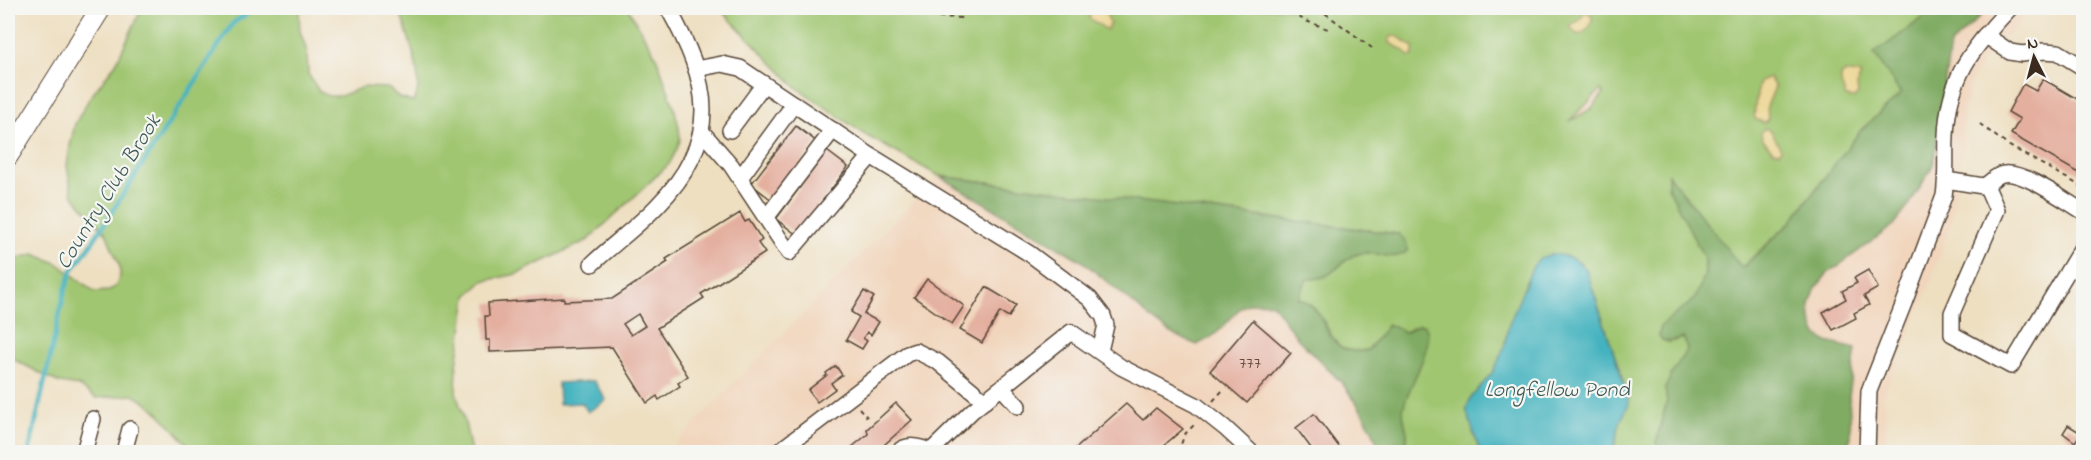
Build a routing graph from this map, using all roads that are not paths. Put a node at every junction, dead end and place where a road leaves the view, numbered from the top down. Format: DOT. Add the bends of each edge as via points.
graph roads {
  1 [pos="101,8"];
  2 [pos="668,8"];
  3 [pos="2010,8"];
  4 [pos="1985,34"];
  5 [pos="2084,68"];
  6 [pos="696,69"];
  7 [pos="764,84"];
  8 [pos="794,104"];
  9 [pos="730,130"];
  10 [pos="832,130"];
  11 [pos="702,132"];
  12 [pos="8,156"];
  13 [pos="871,156"];
  14 [pos="740,178"];
  15 [pos="1946,180"];
  16 [pos="1986,185"];
  17 [pos="2084,212"];
  18 [pos="766,218"];
  19 [pos="2084,244"];
  20 [pos="592,264"];
  21 [pos="1100,351"];
  22 [pos="1002,388"];
  23 [pos="985,401"];
  24 [pos="1018,406"];
  25 [pos="93,419"];
  26 [pos="130,429"];
  27 [pos="935,451"];
  28 [pos="84,453"];
  29 [pos="124,453"];
  30 [pos="778,453"];
  31 [pos="898,453"];
  32 [pos="1251,453"];
  33 [pos="1867,453"];
  1 -- 12 [label="main road"];
  2 -- 6 [label="street"];
  3 -- 4 [label="street"];
  4 -- 5 [label="street" via="2010,52 2058,52"];
  4 -- 15 [label="street" via="1955,83 1947,117"];
  6 -- 7 [label="street" via="729,64"];
  6 -- 11 [label="street" via="704,105"];
  7 -- 8 [label="street"];
  7 -- 9 [label="street"];
  8 -- 10 [label="street"];
  8 -- 14 [label="street"];
  10 -- 13 [label="street"];
  10 -- 18 [label="street"];
  11 -- 14 [label="street"];
  11 -- 20 [label="street" via="684,174 657,206"];
  13 -- 18 [label="street" via="789,254"];
  13 -- 21 [label="street" via="1030,254 1090,299 1106,325"];
  14 -- 18 [label="street"];
  15 -- 16 [label="street"];
  15 -- 33 [label="street" via="1934,225 1869,391"];
  16 -- 17 [label="street" via="1998,175 2012,173"];
  16 -- 19 [label="street" via="1997,210 1952,313 1952,334 2011,366"];
  21 -- 22 [label="street" via="1071,332"];
  21 -- 32 [label="street" via="1121,367 1196,405"];
  22 -- 23 [label="street"];
  22 -- 24 [label="street"];
  23 -- 27 [label="street"];
  23 -- 30 [label="street" via="938,362 916,351"];
  25 -- 28 [label="street"];
  26 -- 29 [label="street"];
  27 -- 31 [label="street" via="903,447"];
}
